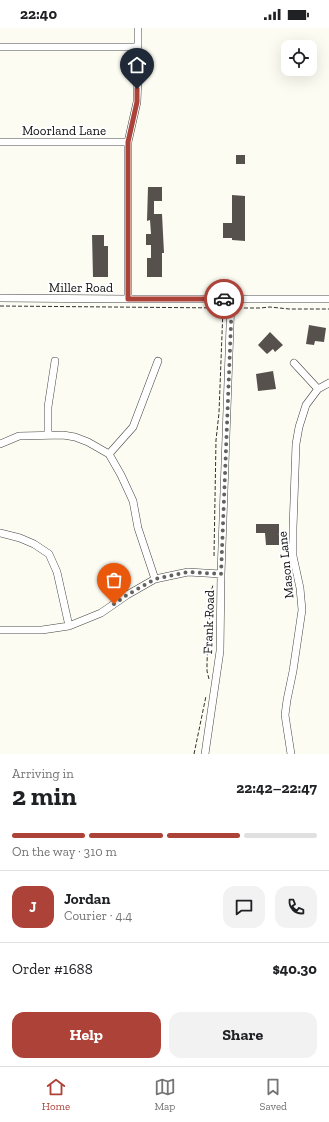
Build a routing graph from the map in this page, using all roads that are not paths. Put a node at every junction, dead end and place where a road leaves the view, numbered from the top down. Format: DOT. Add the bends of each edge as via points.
graph roads {
  1 [pos="138,28"];
  2 [pos="0,47"];
  3 [pos="138,47"];
  4 [pos="0,142"];
  5 [pos="128,142"];
  6 [pos="0,298"];
  7 [pos="128,299"];
  8 [pos="232,299"];
  9 [pos="329,299"];
  10 [pos="55,361"];
  11 [pos="158,361"];
  12 [pos="294,363"];
  13 [pos="329,383"];
  14 [pos="318,390"];
  15 [pos="48,435"];
  16 [pos="0,444"];
  17 [pos="109,454"];
  18 [pos="0,533"];
  19 [pos="218,573"];
  20 [pos="155,579"];
  21 [pos="69,626"];
  22 [pos="0,630"];
  23 [pos="205,754"];
  24 [pos="291,754"];
  1 -- 3 [label="street"];
  2 -- 3 [label="street"];
  3 -- 5 [label="street" via="137,102"];
  4 -- 5 [label="street, Moorland Lane"];
  5 -- 7 [label="street"];
  6 -- 7 [label="street, Miller Road"];
  7 -- 8 [label="street, Miller Road"];
  8 -- 9 [label="street, Miller Road"];
  8 -- 19 [label="street, Frank Road"];
  10 -- 15 [label="street" via="48,407"];
  11 -- 17 [label="street" via="133,427"];
  12 -- 14 [label="street"];
  13 -- 14 [label="street, Mason Lane"];
  14 -- 24 [label="street, Mason Lane" via="306,405 296,444 292,528 302,610 285,715"];
  15 -- 16 [label="street" via="18,436"];
  15 -- 17 [label="street" via="75,437"];
  17 -- 20 [label="street" via="133,501 138,528"];
  18 -- 21 [label="street" via="20,538 49,554 57,572"];
  19 -- 20 [label="street" via="188,572"];
  19 -- 23 [label="street, Frank Road" via="220,650"];
  20 -- 21 [label="street" via="101,613"];
  21 -- 22 [label="street" via="42,630"];
}
